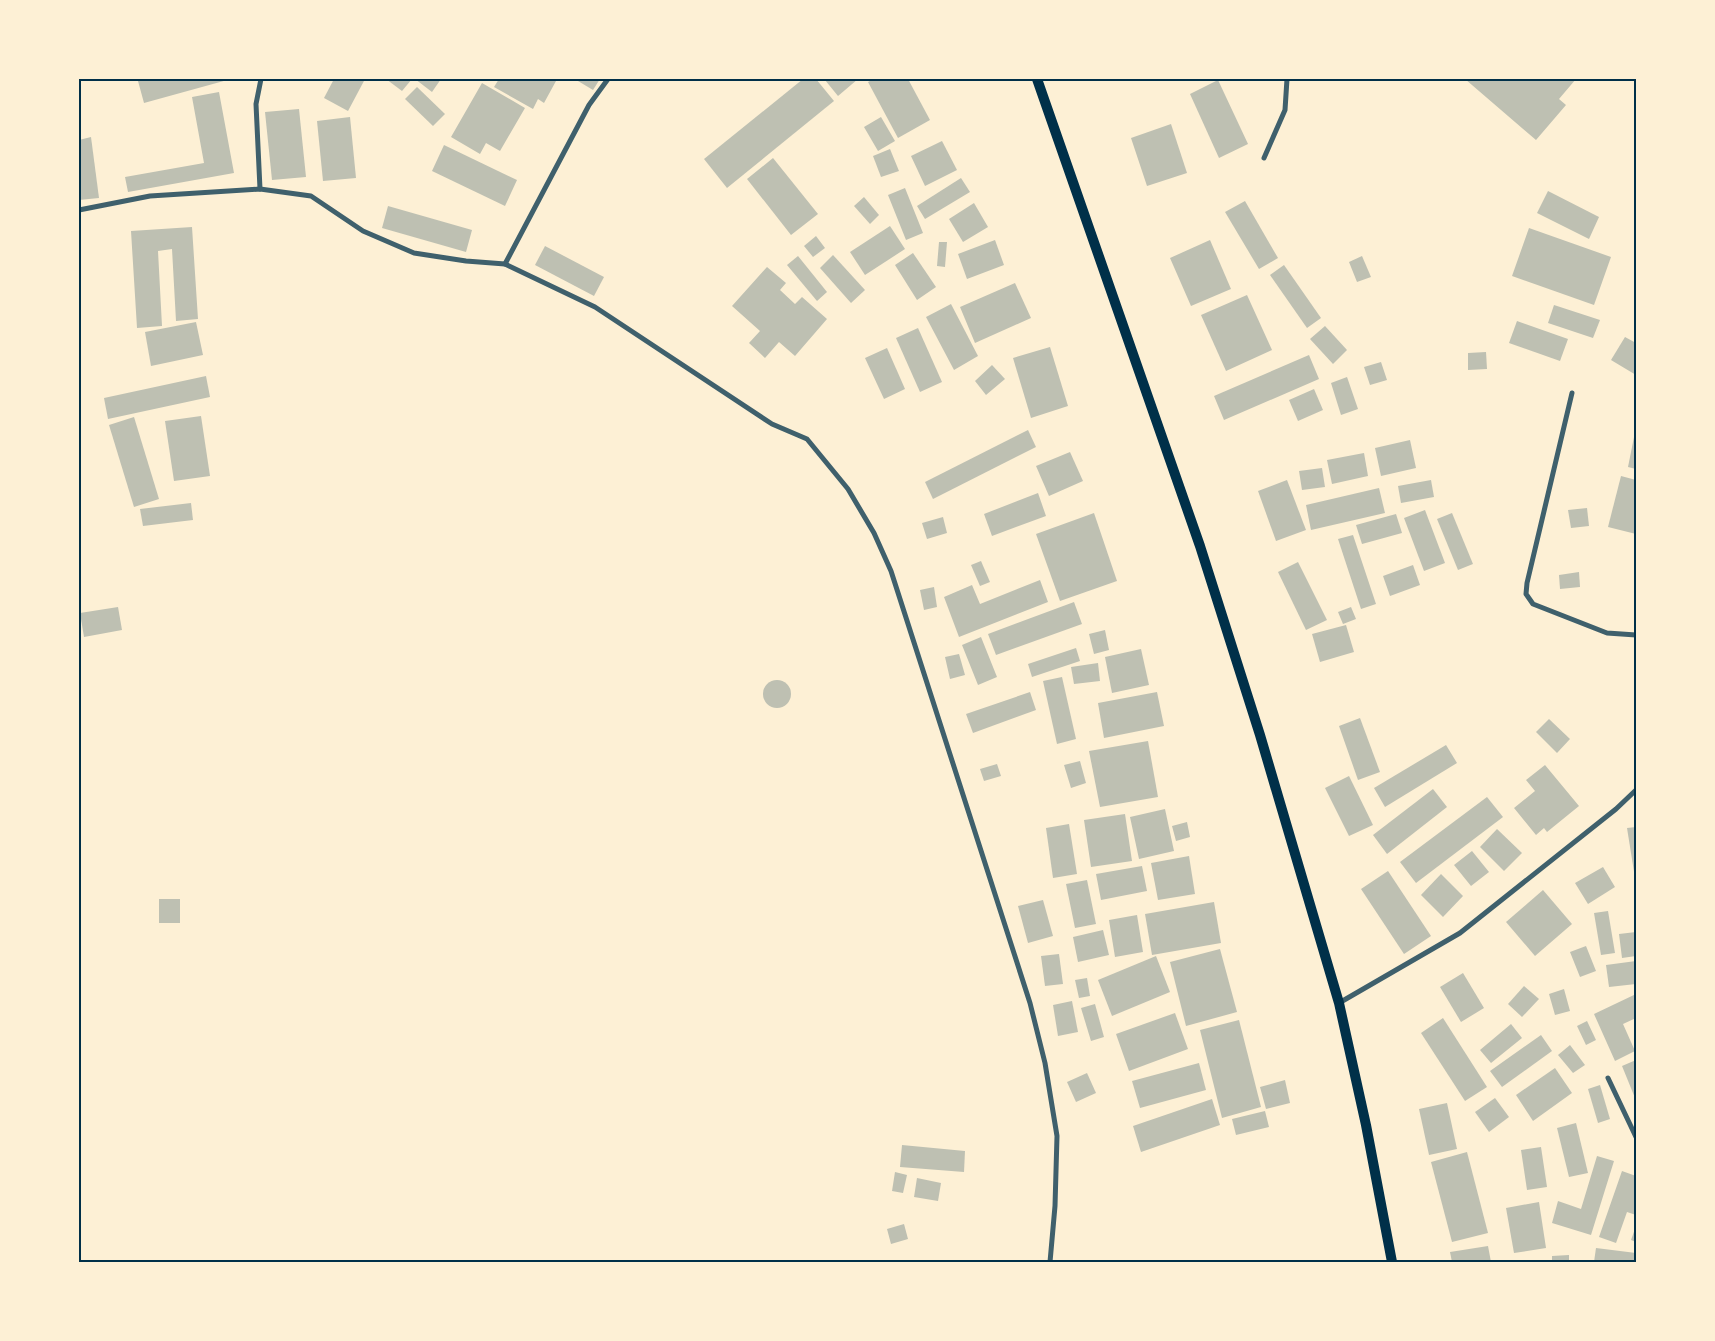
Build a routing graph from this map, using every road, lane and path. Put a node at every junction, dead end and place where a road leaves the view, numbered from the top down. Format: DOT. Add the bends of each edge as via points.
graph roads {
  1 [pos="261,79"];
  2 [pos="608,79"];
  3 [pos="1036,79"];
  4 [pos="1287,79"];
  5 [pos="1264,158"];
  6 [pos="260,189"];
  7 [pos="79,210"];
  8 [pos="505,264"];
  9 [pos="1572,394"];
  10 [pos="1636,635"];
  11 [pos="1636,790"];
  12 [pos="1339,1003"];
  13 [pos="1608,1078"];
  14 [pos="1636,1137"];
  15 [pos="1050,1262"];
  16 [pos="1392,1262"];
  1 -- 6 [label="street" via="256,104"];
  2 -- 8 [label="street" via="589,105"];
  3 -- 12 [label="main road" via="1200,546"];
  4 -- 5 [label="street" via="1285,110"];
  6 -- 7 [label="street" via="150,196"];
  6 -- 8 [label="street" via="311,196 363,232 414,253"];
  8 -- 15 [label="street" via="595,307 772,424 807,439 848,489 874,533 891,571 1030,1003 1045,1063 1057,1136"];
  9 -- 10 [label="street" via="1526,594 1532,604 1607,633"];
  11 -- 12 [label="street" via="1460,933"];
  12 -- 16 [label="main road"];
  13 -- 14 [label="street"];
}
